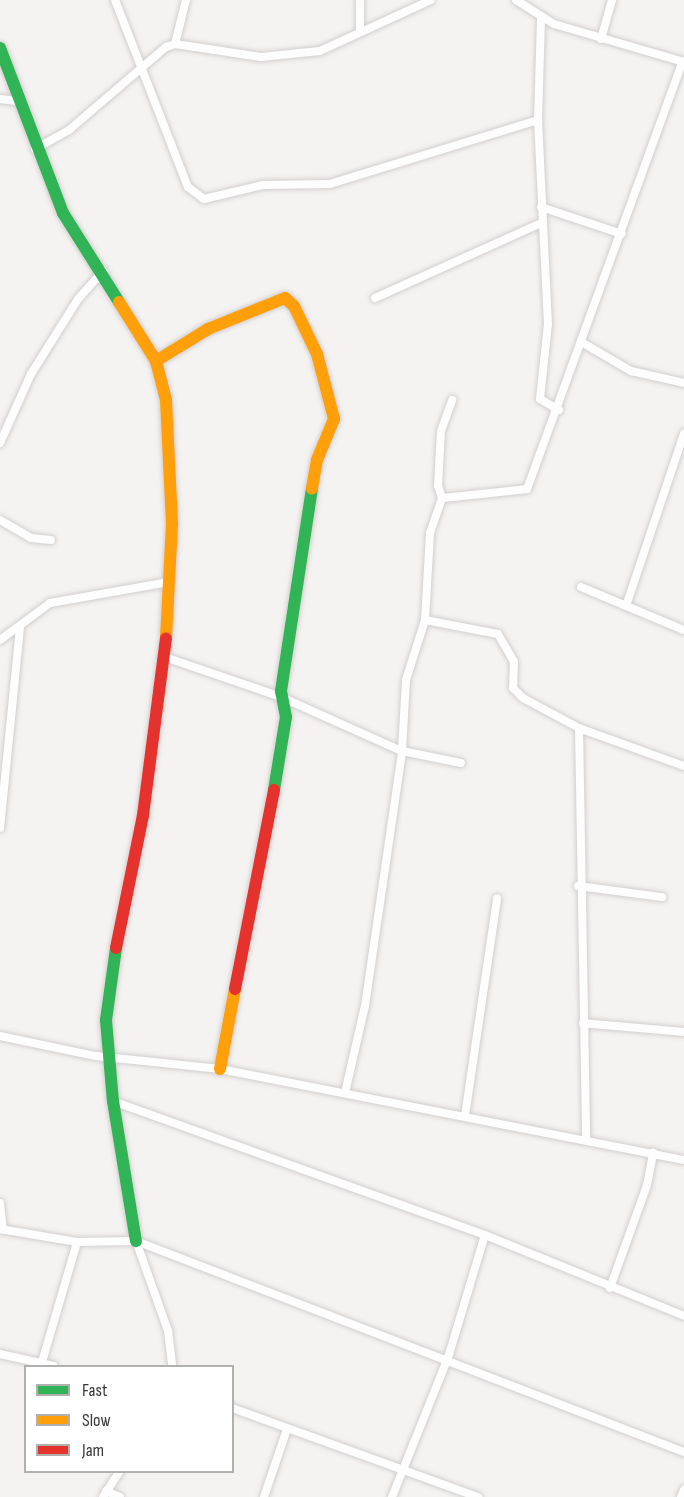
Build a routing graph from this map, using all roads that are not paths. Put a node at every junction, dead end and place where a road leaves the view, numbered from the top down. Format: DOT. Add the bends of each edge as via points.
graph roads {
  1 [pos="115,0"];
  2 [pos="186,0"];
  3 [pos="360,0"];
  4 [pos="431,0"];
  5 [pos="516,0"];
  6 [pos="612,0"];
  7 [pos="541,19"];
  8 [pos="360,32"];
  9 [pos="601,39"];
  10 [pos="175,44"];
  11 [pos="0,48"];
  12 [pos="683,62"];
  13 [pos="141,66"];
  14 [pos="0,99"];
  15 [pos="17,101"];
  16 [pos="538,120"];
  17 [pos="35,149"];
  18 [pos="541,207"];
  19 [pos="541,223"];
  20 [pos="622,234"];
  21 [pos="103,270"];
  22 [pos="375,298"];
  23 [pos="583,343"];
  24 [pos="156,361"];
  25 [pos="684,383"];
  26 [pos="452,400"];
  27 [pos="560,410"];
  28 [pos="684,434"];
  29 [pos="0,443"];
  30 [pos="442,498"];
  31 [pos="0,520"];
  32 [pos="51,540"];
  33 [pos="169,582"];
  34 [pos="581,587"];
  35 [pos="626,606"];
  36 [pos="426,620"];
  37 [pos="20,628"];
  38 [pos="684,630"];
  39 [pos="0,640"];
  40 [pos="165,657"];
  41 [pos="281,697"];
  42 [pos="579,728"];
  43 [pos="402,751"];
  44 [pos="461,763"];
  45 [pos="684,766"];
  46 [pos="0,828"];
  47 [pos="578,886"];
  48 [pos="662,897"];
  49 [pos="497,898"];
  50 [pos="583,1023"];
  51 [pos="684,1032"];
  52 [pos="0,1036"];
  53 [pos="108,1056"];
  54 [pos="220,1069"];
  55 [pos="345,1093"];
  56 [pos="113,1101"];
  57 [pos="465,1116"];
  58 [pos="586,1140"];
  59 [pos="652,1153"];
  60 [pos="684,1160"];
  61 [pos="0,1203"];
  62 [pos="2,1230"];
  63 [pos="485,1235"];
  64 [pos="136,1240"];
  65 [pos="77,1242"];
  66 [pos="610,1288"];
  67 [pos="684,1316"];
  68 [pos="0,1354"];
  69 [pos="448,1358"];
  70 [pos="42,1362"];
  71 [pos="51,1365"];
  72 [pos="172,1365"];
  73 [pos="234,1409"];
  74 [pos="287,1429"];
  75 [pos="684,1452"];
  76 [pos="404,1468"];
  77 [pos="118,1473"];
  78 [pos="684,1490"];
  79 [pos="104,1494"];
  80 [pos="120,1497"];
  81 [pos="264,1497"];
  82 [pos="392,1497"];
  83 [pos="478,1497"];
  84 [pos="681,1497"];
  1 -- 13 [label="street"];
  2 -- 10 [label="street"];
  3 -- 8 [label="street"];
  4 -- 8 [label="street"];
  5 -- 7 [label="street"];
  6 -- 9 [label="street"];
  7 -- 9 [label="street"];
  7 -- 16 [label="street"];
  8 -- 10 [label="street" via="320,51 261,57"];
  9 -- 12 [label="street"];
  10 -- 13 [label="street"];
  11 -- 15 [label="street"];
  12 -- 20 [label="street"];
  13 -- 16 [label="street" via="188,187 204,199 263,184 330,184"];
  13 -- 17 [label="street" via="69,130"];
  14 -- 15 [label="street"];
  15 -- 17 [label="street"];
  16 -- 18 [label="street"];
  17 -- 21 [label="street" via="63,213"];
  18 -- 19 [label="street"];
  18 -- 20 [label="street"];
  19 -- 22 [label="street"];
  19 -- 27 [label="street" via="548,324 540,399"];
  20 -- 23 [label="street"];
  21 -- 24 [label="street"];
  21 -- 29 [label="street" via="78,299 31,374"];
  23 -- 25 [label="street" via="631,371"];
  23 -- 27 [label="street"];
  24 -- 33 [label="street" via="171,441"];
  24 -- 41 [label="street" via="208,329 281,297 294,306 317,354 333,426 317,460"];
  26 -- 30 [label="street" via="441,431 438,486"];
  27 -- 30 [label="street" via="527,489"];
  28 -- 35 [label="street"];
  30 -- 36 [label="street" via="430,533"];
  31 -- 32 [label="street" via="31,538"];
  33 -- 37 [label="street" via="50,603"];
  33 -- 40 [label="street"];
  34 -- 35 [label="street"];
  35 -- 38 [label="street"];
  36 -- 42 [label="street" via="503,638 514,662 512,682 517,693"];
  36 -- 43 [label="street" via="406,680"];
  37 -- 39 [label="street"];
  37 -- 46 [label="street"];
  40 -- 41 [label="street"];
  40 -- 53 [label="street" via="143,815 107,990"];
  41 -- 43 [label="street"];
  41 -- 54 [label="street" via="286,717 283,741"];
  42 -- 45 [label="street"];
  42 -- 47 [label="street"];
  43 -- 44 [label="street"];
  43 -- 55 [label="street" via="365,1005"];
  47 -- 48 [label="street"];
  47 -- 50 [label="street"];
  49 -- 57 [label="street"];
  50 -- 51 [label="street"];
  50 -- 58 [label="street"];
  52 -- 53 [label="street"];
  53 -- 54 [label="street"];
  53 -- 56 [label="street"];
  54 -- 55 [label="street"];
  55 -- 57 [label="street"];
  56 -- 63 [label="street"];
  56 -- 64 [label="street"];
  57 -- 58 [label="street"];
  58 -- 59 [label="street"];
  59 -- 60 [label="street"];
  59 -- 66 [label="street" via="647,1185"];
  61 -- 62 [label="street"];
  62 -- 65 [label="street"];
  63 -- 66 [label="street"];
  63 -- 69 [label="street"];
  64 -- 65 [label="street"];
  64 -- 69 [label="street"];
  64 -- 72 [label="street" via="168,1331"];
  65 -- 70 [label="street"];
  66 -- 67 [label="street"];
  68 -- 70 [label="street"];
  69 -- 75 [label="street"];
  69 -- 76 [label="street"];
  70 -- 71 [label="street"];
  73 -- 74 [label="street"];
  74 -- 76 [label="street"];
  74 -- 81 [label="street"];
  76 -- 82 [label="street"];
  76 -- 83 [label="street"];
  77 -- 79 [label="street"];
  78 -- 84 [label="street"];
  79 -- 80 [label="street"];
}
